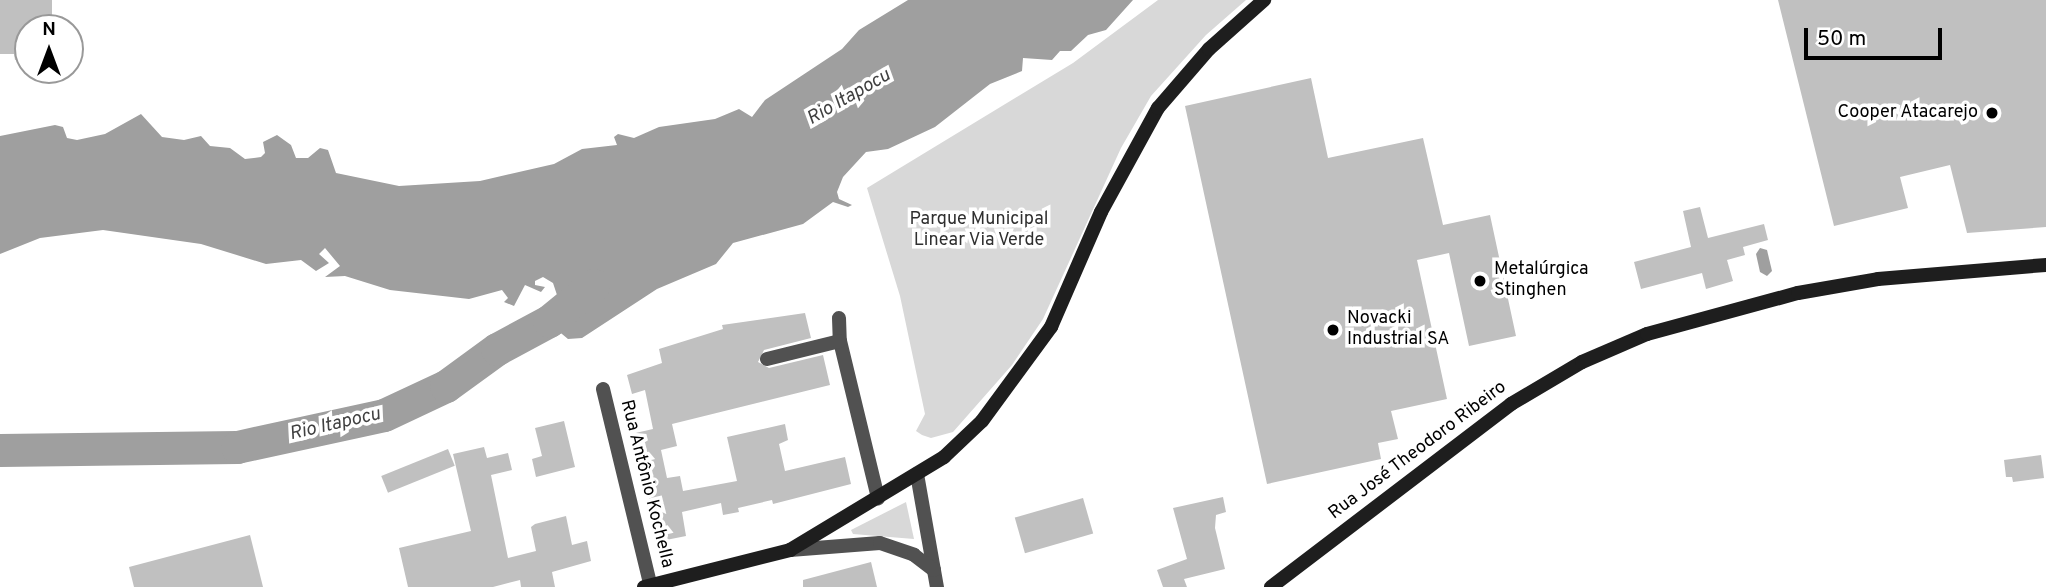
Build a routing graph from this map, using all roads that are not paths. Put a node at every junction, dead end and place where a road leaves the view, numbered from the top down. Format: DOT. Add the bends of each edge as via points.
graph roads {
  1 [pos="1264,0"];
  2 [pos="2046,265"];
  3 [pos="839,318"];
  4 [pos="840,341"];
  5 [pos="767,359"];
  6 [pos="603,389"];
  7 [pos="918,474"];
  8 [pos="878,498"];
  9 [pos="790,550"];
  10 [pos="933,570"];
  11 [pos="649,586"];
  12 [pos="937,587"];
  13 [pos="1270,587"];
  1 -- 7 [label="main road" via="1209,49 1158,108 1101,212 1063,305 1021,374 982,421"];
  2 -- 13 [label="main road, Rua José Theodoro Ribeiro" via="1878,279 1798,293 1647,334 1582,362 1511,404"];
  3 -- 4 [label="street"];
  4 -- 5 [label="street"];
  4 -- 8 [label="street"];
  6 -- 11 [label="street, Rua Antônio Kochella"];
  7 -- 8 [label="main road"];
  7 -- 10 [label="street"];
  8 -- 9 [label="main road"];
  9 -- 10 [label="street" via="880,543 914,555"];
  9 -- 11 [label="main road"];
  10 -- 12 [label="street"];
}
